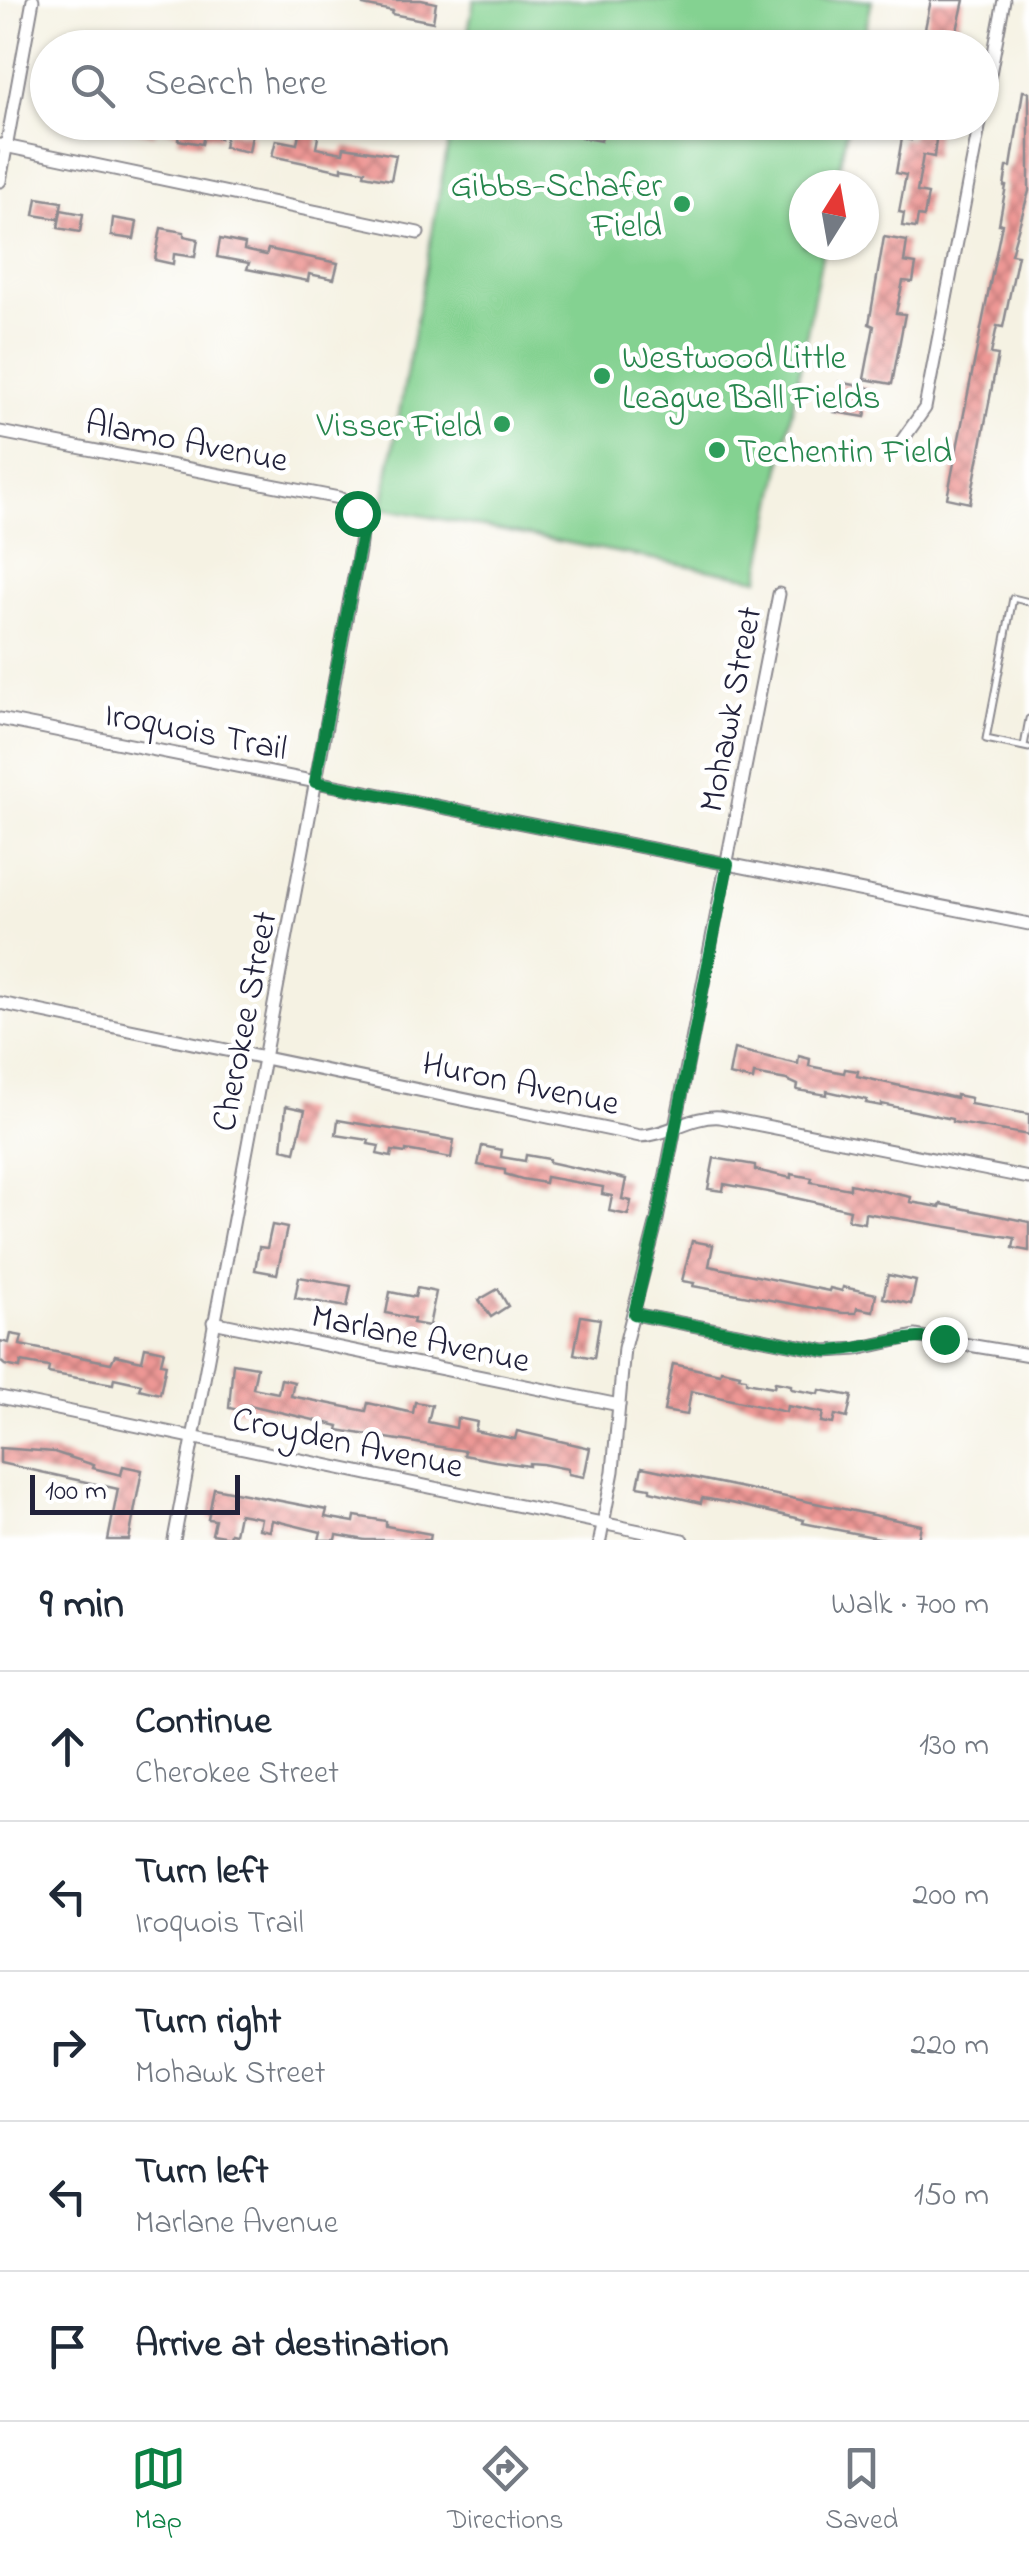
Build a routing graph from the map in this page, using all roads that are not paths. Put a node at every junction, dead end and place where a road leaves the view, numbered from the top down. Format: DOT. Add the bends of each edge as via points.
graph roads {
  1 [pos="33,0"];
  2 [pos="1004,0"];
  3 [pos="998,30"];
  4 [pos="977,140"];
  5 [pos="3,146"];
  6 [pos="0,181"];
  7 [pos="418,233"];
  8 [pos="0,432"];
  9 [pos="902,442"];
  10 [pos="357,513"];
  11 [pos="779,594"];
  12 [pos="1029,602"];
  13 [pos="0,719"];
  14 [pos="1029,719"];
  15 [pos="1026,747"];
  16 [pos="315,782"];
  17 [pos="728,864"];
  18 [pos="1029,924"];
  19 [pos="0,1002"];
  20 [pos="265,1056"];
  21 [pos="673,1127"];
  22 [pos="1029,1178"];
  23 [pos="634,1314"];
  24 [pos="213,1322"];
  25 [pos="1029,1355"];
  26 [pos="0,1397"];
  27 [pos="619,1405"];
  28 [pos="192,1436"];
  29 [pos="603,1524"];
  30 [pos="174,1540"];
  31 [pos="600,1540"];
  32 [pos="683,1540"];
  1 -- 5 [label="street"];
  2 -- 3 [label="street"];
  4 -- 9 [label="street" via="925,408"];
  5 -- 6 [label="street"];
  5 -- 7 [label="street"];
  8 -- 10 [label="street, Alamo Avenue" via="314,492 348,502"];
  10 -- 16 [label="street, Cherokee Street" via="362,534"];
  11 -- 17 [label="street, Mohawk Street"];
  12 -- 15 [label="lane" via="1013,598 986,739"];
  13 -- 16 [label="street, Iroquois Trail"];
  14 -- 15 [label="lane"];
  16 -- 17 [label="street, Iroquois Trail"];
  16 -- 20 [label="street, Cherokee Street"];
  17 -- 18 [label="street, Iroquois Trail"];
  17 -- 21 [label="street, Mohawk Street"];
  19 -- 20 [label="street, Huron Avenue"];
  20 -- 21 [label="street, Huron Avenue" via="640,1136"];
  20 -- 24 [label="street, Cherokee Street"];
  21 -- 22 [label="street, Huron Avenue" via="698,1118 736,1119"];
  21 -- 23 [label="street, Mohawk Street"];
  23 -- 25 [label="street" via="826,1351 915,1336"];
  23 -- 27 [label="street, Mohawk Street"];
  24 -- 27 [label="street, Marlane Avenue"];
  24 -- 28 [label="street, Cherokee Street"];
  26 -- 28 [label="street, Croyden Avenue"];
  27 -- 29 [label="street, Mohawk Street"];
  28 -- 29 [label="street, Croyden Avenue"];
  28 -- 30 [label="street, Cherokee Street"];
  29 -- 31 [label="street, Mohawk Street"];
  29 -- 32 [label="street, Croyden Avenue"];
}
